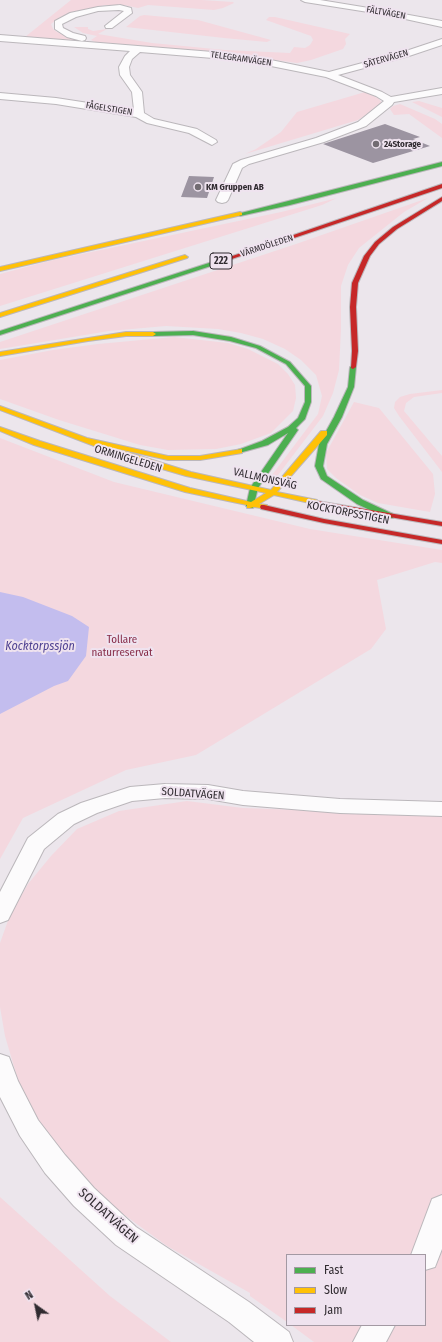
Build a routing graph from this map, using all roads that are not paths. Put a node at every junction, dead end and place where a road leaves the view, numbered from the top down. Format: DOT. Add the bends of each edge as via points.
graph roads {
  1 [pos="305,0"];
  2 [pos="442,24"];
  3 [pos="110,26"];
  4 [pos="0,38"];
  5 [pos="442,42"];
  6 [pos="88,45"];
  7 [pos="138,49"];
  8 [pos="329,75"];
  9 [pos="442,91"];
  10 [pos="0,96"];
  11 [pos="389,100"];
  12 [pos="139,114"];
  13 [pos="212,142"];
  14 [pos="442,164"];
  15 [pos="442,171"];
  16 [pos="413,181"];
  17 [pos="442,186"];
  18 [pos="442,199"];
  19 [pos="222,200"];
  20 [pos="196,253"];
  21 [pos="0,269"];
  22 [pos="0,315"];
  23 [pos="0,333"];
  24 [pos="0,354"];
  25 [pos="0,408"];
  26 [pos="338,417"];
  27 [pos="301,420"];
  28 [pos="0,429"];
  29 [pos="87,440"];
  30 [pos="254,488"];
  31 [pos="272,493"];
  32 [pos="250,506"];
  33 [pos="390,516"];
  34 [pos="442,524"];
  35 [pos="442,542"];
  36 [pos="442,809"];
  37 [pos="0,914"];
  38 [pos="0,1065"];
  39 [pos="442,1208"];
  40 [pos="426,1254"];
  41 [pos="379,1326"];
  42 [pos="278,1342"];
  43 [pos="368,1342"];
  1 -- 2 [label="street, FÄLTVÄGEN"];
  3 -- 6 [label="street, TELEGRAMVÄGEN" via="128,13 128,10 120,7 98,8 73,15 58,23 59,29 87,40"];
  4 -- 6 [label="street, TELEGRAMVÄGEN"];
  5 -- 8 [label="street, SÄTERVÄGEN"];
  6 -- 7 [label="street, TELEGRAMVÄGEN"];
  7 -- 8 [label="street, TELEGRAMVÄGEN" via="239,58"];
  7 -- 12 [label="street" via="128,58 124,67 125,75 137,92"];
  8 -- 11 [label="street, TELEGRAMVÄGEN"];
  9 -- 11 [label="street"];
  10 -- 12 [label="street, FÅGELSTIGEN" via="56,101"];
  11 -- 19 [label="street" via="389,103 362,124 237,166"];
  12 -- 13 [label="street, FÅGELSTIGEN" via="151,121 193,131"];
  14 -- 21 [label="main road" via="288,204"];
  15 -- 16 [label="main road"];
  17 -- 23 [label="main road, VÄRMDÖLEDEN / 222"];
  18 -- 26 [label="main road" via="395,228 377,243 367,256 355,283 353,307 356,351 351,387"];
  20 -- 22 [label="main road, 222"];
  24 -- 27 [label="main road" via="126,334 193,332 231,338 258,347 288,363 308,386 308,402"];
  25 -- 29 [label="main road, ORMINGELEDEN"];
  26 -- 31 [label="main road"];
  26 -- 33 [label="main road" via="323,444 319,466 324,477 360,502"];
  27 -- 29 [label="main road" via="265,444 233,453 200,458 168,458"];
  27 -- 30 [label="main road"];
  28 -- 32 [label="main road, ORMINGELEDEN" via="188,490"];
  29 -- 30 [label="main road, VALLMONSVÄG" via="189,474"];
  30 -- 31 [label="main road, VALLMONSVÄG"];
  30 -- 32 [label="main road"];
  31 -- 32 [label="main road"];
  31 -- 33 [label="main road, VALLMONSVÄG"];
  32 -- 35 [label="main road, KOCKTORPSSTIGEN"];
  33 -- 34 [label="main road, VALLMONSVÄG"];
  36 -- 37 [label="street, SOLDATVÄGEN" via="340,806 243,798 208,792 165,791 130,794 66,819 36,844"];
  38 -- 42 [label="street, SOLDATVÄGEN" via="6,1083 29,1128 55,1164 84,1197 126,1236 239,1312"];
  39 -- 40 [label="street"];
  41 -- 43 [label="street"];
}
